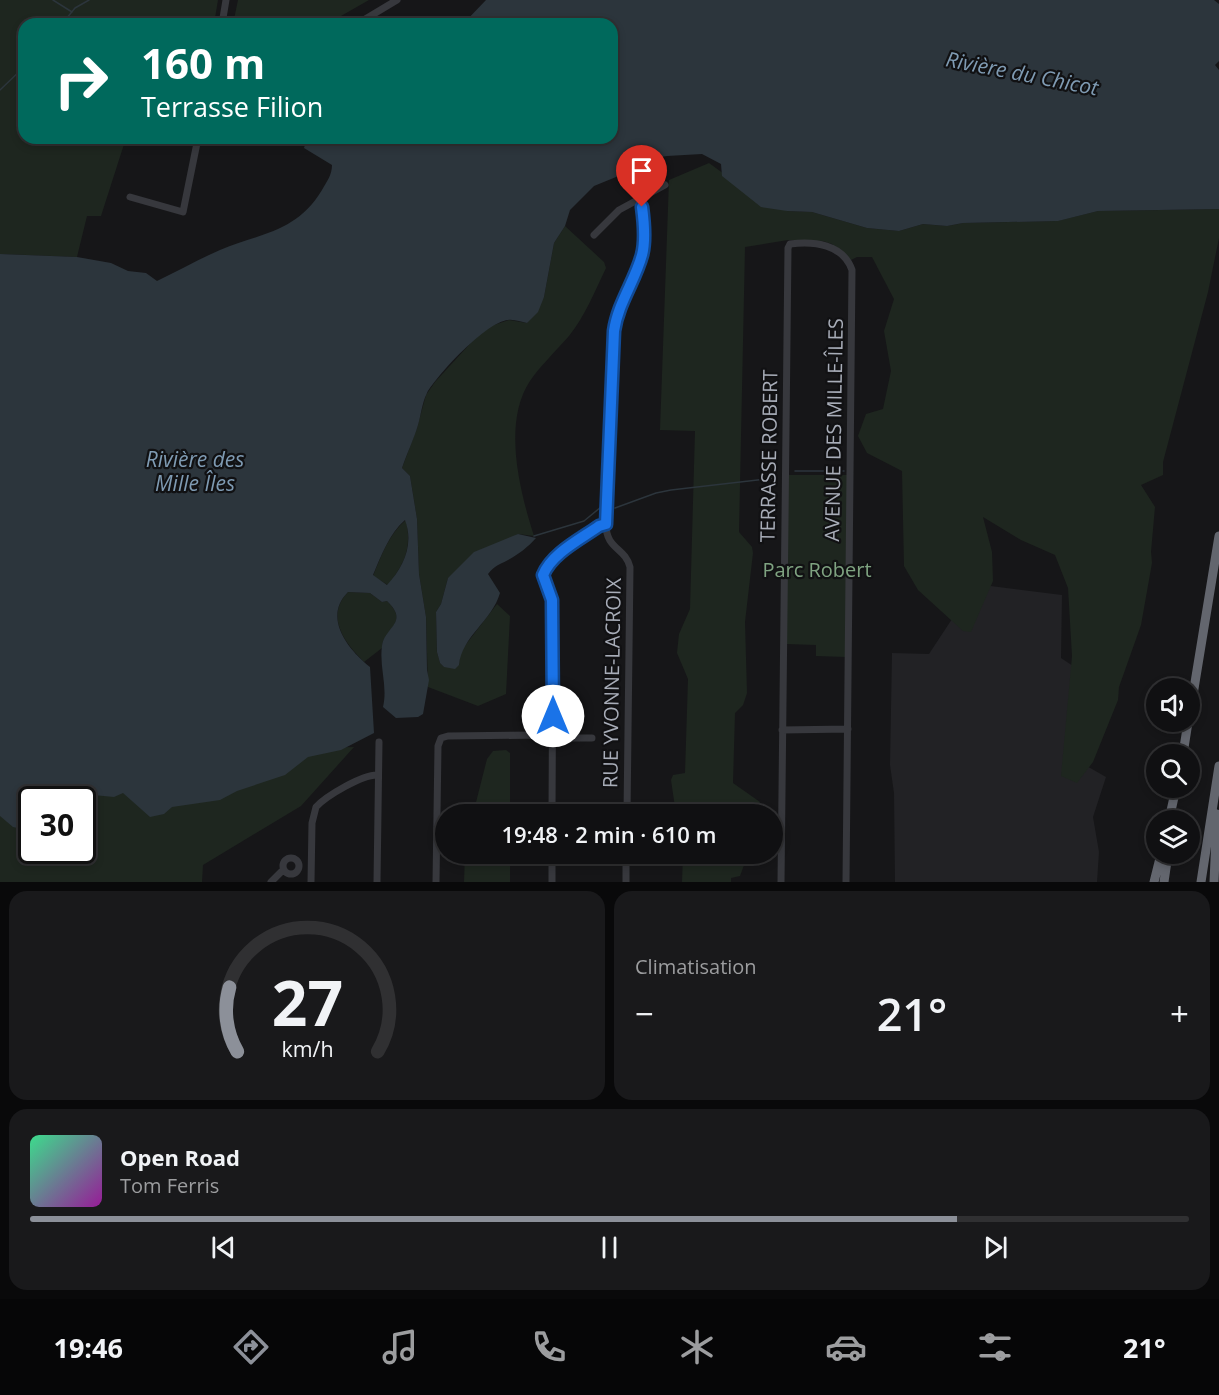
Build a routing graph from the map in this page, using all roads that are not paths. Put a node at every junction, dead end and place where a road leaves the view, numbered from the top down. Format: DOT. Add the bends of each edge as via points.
graph roads {
  1 [pos="226,0"];
  2 [pos="397,0"];
  3 [pos="223,18"];
  4 [pos="367,18"];
  5 [pos="197,144"];
  6 [pos="665,185"];
  7 [pos="130,197"];
  8 [pos="639,198"];
  9 [pos="594,235"];
  10 [pos="788,245"];
  11 [pos="606,524"];
  12 [pos="1219,536"];
  13 [pos="1196,678"];
  14 [pos="848,729"];
  15 [pos="782,730"];
  16 [pos="553,737"];
  17 [pos="592,738"];
  18 [pos="379,742"];
  19 [pos="1219,766"];
  20 [pos="378,775"];
  21 [pos="552,804"];
  22 [pos="627,804"];
  23 [pos="552,864"];
  24 [pos="626,864"];
  25 [pos="1158,864"];
  26 [pos="1167,864"];
  27 [pos="283,870"];
  28 [pos="271,882"];
  29 [pos="311,882"];
  30 [pos="377,882"];
  31 [pos="436,882"];
  32 [pos="552,882"];
  33 [pos="626,882"];
  34 [pos="781,882"];
  35 [pos="846,882"];
  36 [pos="1154,882"];
  37 [pos="1164,882"];
  38 [pos="1202,882"];
  39 [pos="1214,882"];
  1 -- 3 [label="street"];
  2 -- 4 [label="street"];
  5 -- 7 [label="street" via="183,212"];
  6 -- 8 [label="street"];
  8 -- 9 [label="street" via="619,210"];
  8 -- 11 [label="street" via="644,222 643,250 618,312 614,338"];
  10 -- 14 [label="street, AVENUE DES MILLE-ÎLES" via="829,245 852,270"];
  10 -- 15 [label="street, TERRASSE ROBERT"];
  11 -- 16 [label="street" via="565,550 543,575 552,600"];
  11 -- 22 [label="street, RUE YVONNE-LACROIX" via="609,542 624,555 630,567"];
  12 -- 13 [label="highway"];
  14 -- 15 [label="street"];
  14 -- 35 [label="street, AVENUE DES MILLE-ÎLES"];
  15 -- 34 [label="street, TERRASSE ROBERT"];
  16 -- 17 [label="street"];
  16 -- 21 [label="street"];
  16 -- 31 [label="street" via="441,738"];
  18 -- 20 [label="street"];
  19 -- 38 [label="highway"];
  19 -- 39 [label="highway"];
  20 -- 29 [label="street" via="368,776 317,805 313,813"];
  20 -- 30 [label="street"];
  23 -- 32 [label="street"];
  24 -- 33 [label="street"];
  25 -- 36 [label="highway"];
  26 -- 37 [label="highway"];
  27 -- 28 [label="street"];
}
